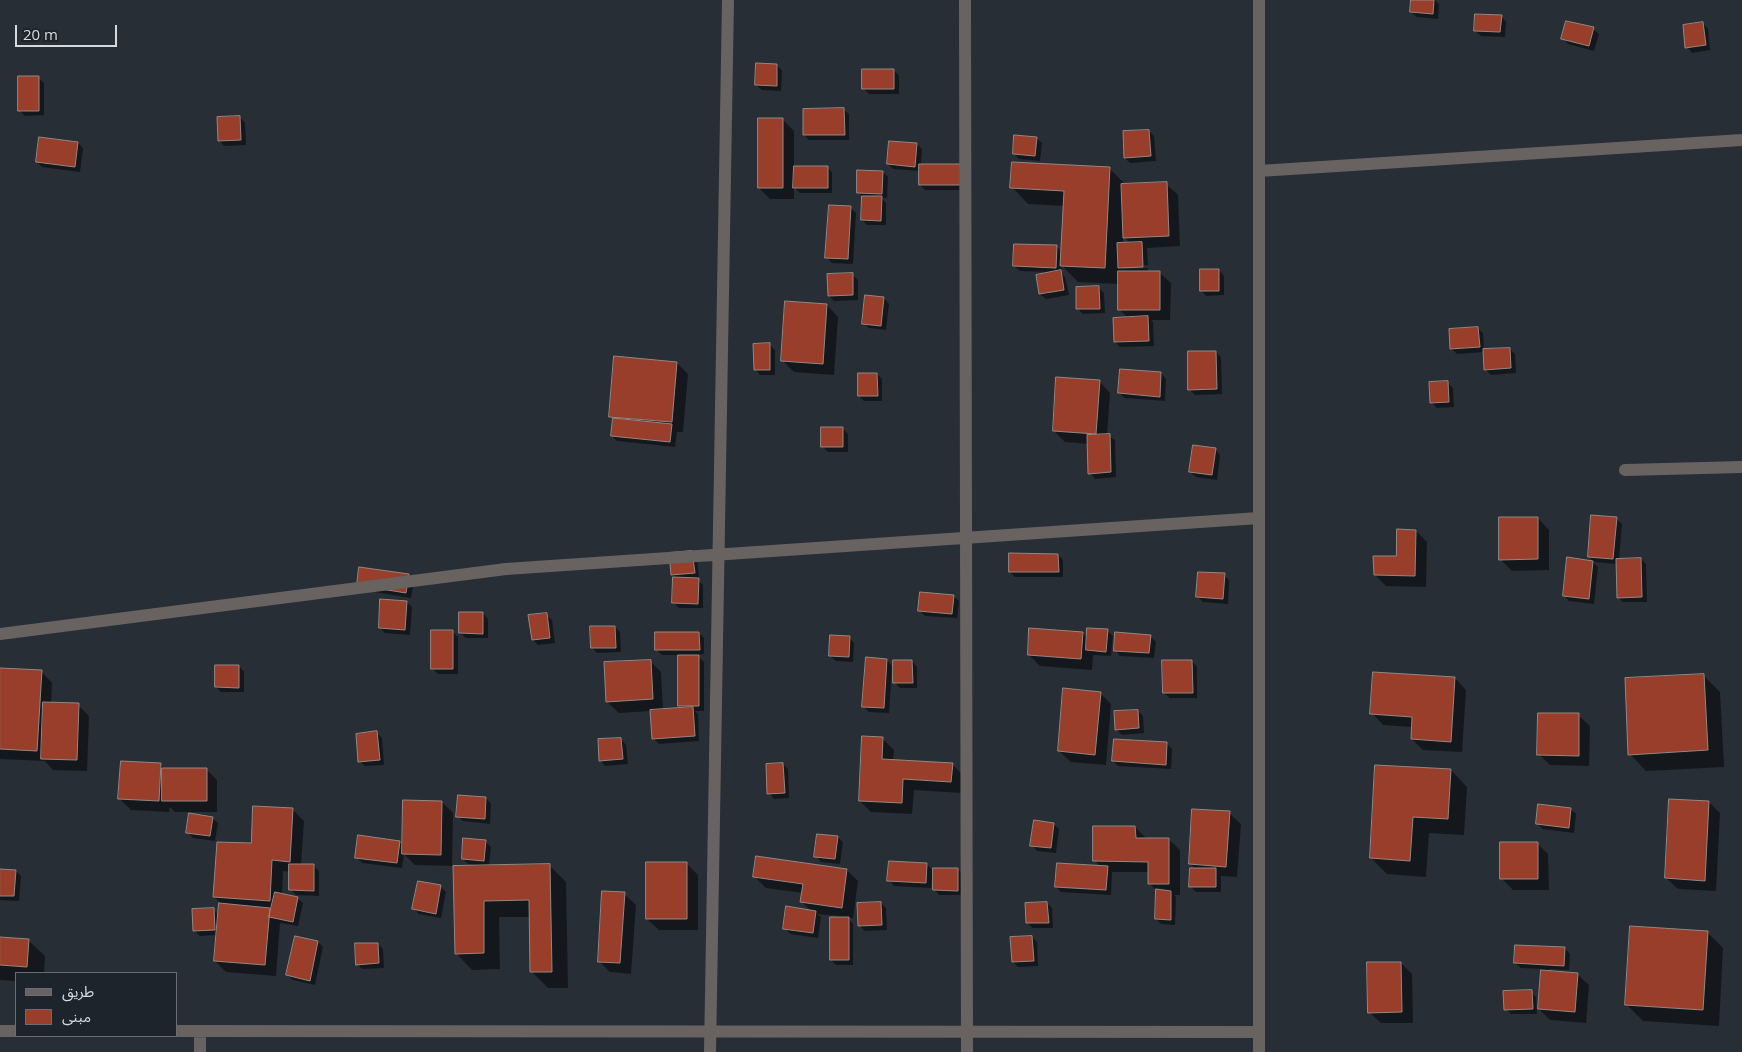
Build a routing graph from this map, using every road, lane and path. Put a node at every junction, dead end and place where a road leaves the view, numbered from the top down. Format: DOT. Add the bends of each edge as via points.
graph roads {
  1 [pos="728,0"];
  2 [pos="965,0"];
  3 [pos="1259,0"];
  4 [pos="1742,140"];
  5 [pos="1259,171"];
  6 [pos="1742,467"];
  7 [pos="1625,470"];
  8 [pos="1259,518"];
  9 [pos="966,538"];
  10 [pos="718,555"];
  11 [pos="0,634"];
  12 [pos="0,1031"];
  13 [pos="15,1031"];
  14 [pos="178,1031"];
  15 [pos="200,1031"];
  16 [pos="710,1031"];
  17 [pos="967,1032"];
  18 [pos="1259,1032"];
  19 [pos="200,1052"];
  20 [pos="710,1052"];
  21 [pos="967,1052"];
  22 [pos="1259,1052"];
  1 -- 10 [label="street"];
  2 -- 9 [label="street"];
  3 -- 5 [label="street"];
  4 -- 5 [label="street"];
  5 -- 8 [label="street"];
  6 -- 7 [label="street"];
  8 -- 9 [label="street"];
  8 -- 18 [label="street"];
  9 -- 10 [label="street"];
  9 -- 17 [label="street"];
  10 -- 11 [label="street" via="506,569"];
  10 -- 16 [label="street"];
  12 -- 13 [label="street"];
  14 -- 15 [label="street"];
  15 -- 16 [label="street"];
  15 -- 19 [label="street"];
  16 -- 17 [label="street"];
  16 -- 20 [label="street"];
  17 -- 18 [label="street"];
  17 -- 21 [label="street"];
  18 -- 22 [label="street"];
}
